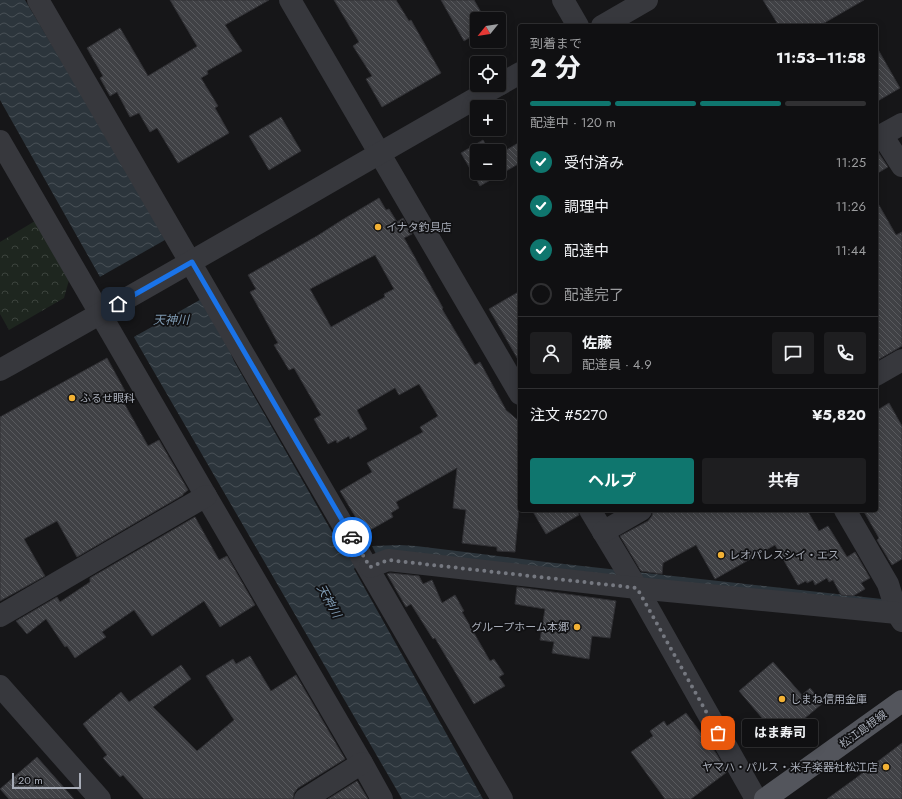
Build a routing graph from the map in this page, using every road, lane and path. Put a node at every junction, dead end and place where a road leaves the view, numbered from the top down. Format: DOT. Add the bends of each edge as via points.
graph roads {
  1 [pos="38,0"];
  2 [pos="290,0"];
  3 [pos="563,0"];
  4 [pos="647,0"];
  5 [pos="577,24"];
  6 [pos="605,24"];
  7 [pos="518,74"];
  8 [pos="506,81"];
  9 [pos="487,92"];
  10 [pos="902,124"];
  11 [pos="879,131"];
  12 [pos="0,141"];
  13 [pos="379,153"];
  14 [pos="902,166"];
  15 [pos="192,262"];
  16 [pos="103,313"];
  17 [pos="902,360"];
  18 [pos="0,370"];
  19 [pos="878,374"];
  20 [pos="518,391"];
  21 [pos="206,496"];
  22 [pos="591,512"];
  23 [pos="638,512"];
  24 [pos="845,512"];
  25 [pos="603,532"];
  26 [pos="370,567"];
  27 [pos="637,588"];
  28 [pos="0,616"];
  29 [pos="900,617"];
  30 [pos="0,686"];
  31 [pos="902,701"];
  32 [pos="362,762"];
  33 [pos="100,799"];
  34 [pos="305,799"];
  35 [pos="382,799"];
  36 [pos="502,799"];
  37 [pos="756,799"];
  38 [pos="765,799"];
  1 -- 15 [label="street"];
  2 -- 13 [label="street"];
  3 -- 5 [label="street"];
  4 -- 6 [label="street"];
  7 -- 8 [label="street"];
  9 -- 13 [label="street"];
  10 -- 11 [label="street"];
  11 -- 14 [label="street"];
  12 -- 16 [label="street"];
  13 -- 15 [label="street"];
  13 -- 20 [label="street"];
  15 -- 16 [label="street"];
  15 -- 26 [label="street"];
  16 -- 18 [label="street"];
  16 -- 21 [label="street"];
  17 -- 19 [label="street"];
  21 -- 28 [label="street"];
  21 -- 32 [label="street"];
  22 -- 25 [label="street"];
  23 -- 25 [label="street"];
  24 -- 29 [label="street" via="888,584"];
  25 -- 27 [label="street"];
  26 -- 27 [label="street" via="388,560"];
  26 -- 36 [label="street"];
  27 -- 29 [label="street"];
  27 -- 37 [label="street"];
  30 -- 33 [label="street"];
  31 -- 38 [label="main road, 松江島根線"];
  32 -- 34 [label="street"];
  32 -- 35 [label="street"];
}
